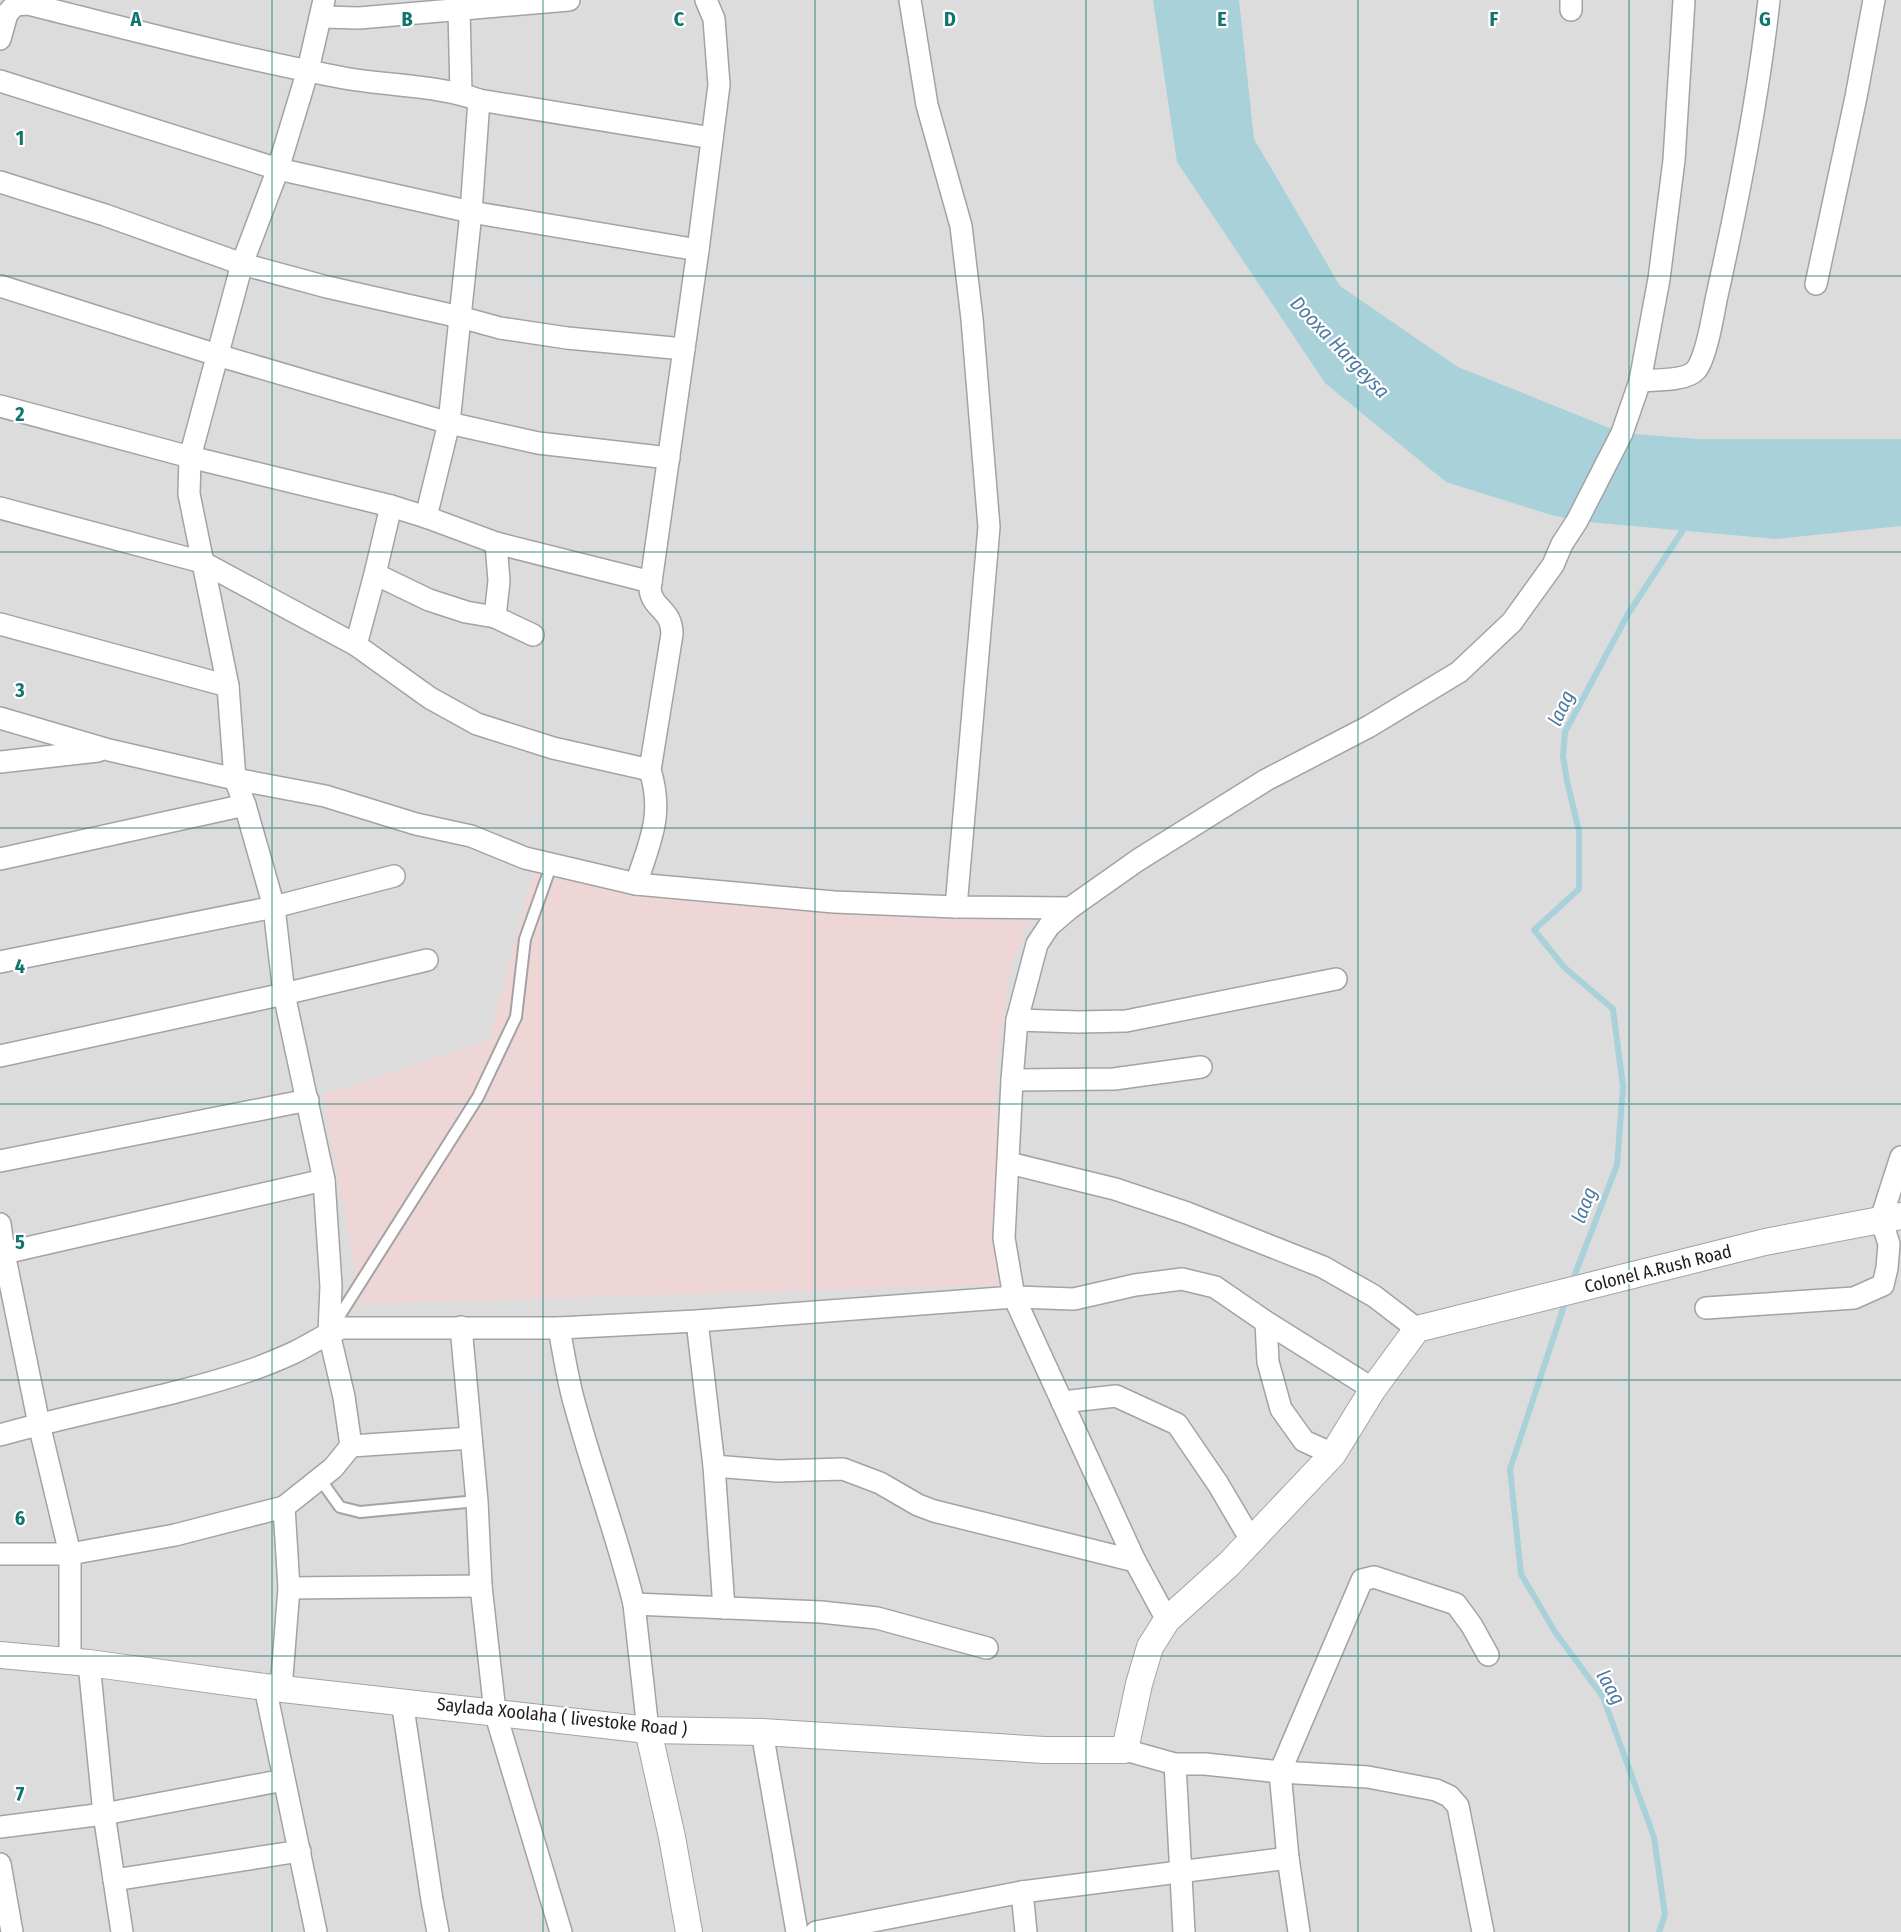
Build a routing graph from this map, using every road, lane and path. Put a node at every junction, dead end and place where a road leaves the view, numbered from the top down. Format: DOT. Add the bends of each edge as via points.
graph roads {
  1 [pos="569,0"];
  2 [pos="706,0"];
  3 [pos="910,0"];
  4 [pos="1684,0"];
  5 [pos="1769,0"];
  6 [pos="1874,0"];
  7 [pos="490,3"];
  8 [pos="323,8"];
  9 [pos="459,9"];
  10 [pos="0,39"];
  11 [pos="308,70"];
  12 [pos="0,81"];
  13 [pos="470,97"];
  14 [pos="712,138"];
  15 [pos="278,169"];
  16 [pos="0,182"];
  17 [pos="471,212"];
  18 [pos="698,250"];
  19 [pos="242,264"];
  20 [pos="1816,284"];
  21 [pos="0,286"];
  22 [pos="460,317"];
  23 [pos="684,349"];
  24 [pos="217,355"];
  25 [pos="1640,381"];
  26 [pos="0,406"];
  27 [pos="449,423"];
  28 [pos="190,457"];
  29 [pos="669,458"];
  30 [pos="391,506"];
  31 [pos="0,508"];
  32 [pos="426,517"];
  33 [pos="496,543"];
  34 [pos="202,562"];
  35 [pos="375,574"];
  36 [pos="651,582"];
  37 [pos="495,616"];
  38 [pos="0,624"];
  39 [pos="532,635"];
  40 [pos="356,645"];
  41 [pos="228,686"];
  42 [pos="0,718"];
  43 [pos="109,750"];
  44 [pos="0,762"];
  45 [pos="650,770"];
  46 [pos="235,778"];
  47 [pos="245,805"];
  48 [pos="0,859"];
  49 [pos="551,866"];
  50 [pos="394,876"];
  51 [pos="636,884"];
  52 [pos="274,907"];
  53 [pos="956,907"];
  54 [pos="1070,908"];
  55 [pos="427,960"];
  56 [pos="0,962"];
  57 [pos="1336,979"];
  58 [pos="284,994"];
  59 [pos="1017,1020"];
  60 [pos="0,1056"];
  61 [pos="1201,1067"];
  62 [pos="1012,1080"];
  63 [pos="308,1100"];
  64 [pos="1901,1157"];
  65 [pos="0,1161"];
  66 [pos="1009,1163"];
  67 [pos="324,1180"];
  68 [pos="1891,1218"];
  69 [pos="0,1224"];
  70 [pos="2,1253"];
  71 [pos="1014,1297"];
  72 [pos="1706,1308"];
  73 [pos="697,1321"];
  74 [pos="1266,1322"];
  75 [pos="461,1327"];
  76 [pos="559,1328"];
  77 [pos="1417,1329"];
  78 [pos="329,1333"];
  79 [pos="1373,1389"];
  80 [pos="1062,1402"];
  81 [pos="39,1424"];
  82 [pos="0,1435"];
  83 [pos="471,1438"];
  84 [pos="351,1446"];
  85 [pos="1333,1454"];
  86 [pos="714,1466"];
  87 [pos="320,1479"];
  88 [pos="477,1501"];
  89 [pos="284,1507"];
  90 [pos="1251,1540"];
  91 [pos="0,1554"];
  92 [pos="70,1554"];
  93 [pos="1135,1561"];
  94 [pos="481,1586"];
  95 [pos="289,1588"];
  96 [pos="634,1604"];
  97 [pos="724,1608"];
  98 [pos="1167,1620"];
  99 [pos="987,1648"];
  100 [pos="0,1655"];
  101 [pos="1488,1656"];
  102 [pos="80,1662"];
  103 [pos="273,1688"];
  104 [pos="402,1701"];
  105 [pos="495,1712"];
  106 [pos="648,1730"];
  107 [pos="762,1732"];
  108 [pos="1125,1750"];
  109 [pos="1175,1764"];
  110 [pos="1280,1772"];
  111 [pos="284,1779"];
  112 [pos="104,1814"];
  113 [pos="0,1827"];
  114 [pos="300,1851"];
  115 [pos="1288,1858"];
  116 [pos="0,1864"];
  117 [pos="1180,1871"];
  118 [pos="114,1880"];
  119 [pos="1022,1892"];
  120 [pos="917,1922"];
  121 [pos="12,1932"];
  122 [pos="122,1932"];
  123 [pos="316,1932"];
  124 [pos="438,1932"];
  125 [pos="561,1932"];
  126 [pos="689,1932"];
  127 [pos="797,1932"];
  128 [pos="816,1932"];
  129 [pos="1026,1932"];
  130 [pos="1184,1932"];
  131 [pos="1299,1932"];
  132 [pos="1483,1932"];
  1 -- 7 [label="street"];
  2 -- 14 [label="street" via="714,19 719,85"];
  3 -- 53 [label="street" via="927,105 963,235 988,527"];
  4 -- 25 [label="street" via="1674,160 1659,279"];
  5 -- 25 [label="street" via="1729,242 1707,344 1697,369 1687,376"];
  6 -- 20 [label="street"];
  7 -- 9 [label="street"];
  8 -- 9 [label="street" via="359,18"];
  8 -- 11 [label="street"];
  9 -- 13 [label="street"];
  10 -- 11 [label="street" via="7,14 15,5 28,4"];
  11 -- 13 [label="street"];
  11 -- 15 [label="street"];
  12 -- 15 [label="street"];
  13 -- 14 [label="street"];
  13 -- 17 [label="street"];
  14 -- 18 [label="street"];
  15 -- 17 [label="street"];
  15 -- 19 [label="street"];
  16 -- 19 [label="street"];
  17 -- 18 [label="street"];
  17 -- 22 [label="street"];
  18 -- 23 [label="street"];
  19 -- 22 [label="street"];
  19 -- 24 [label="street"];
  21 -- 24 [label="street"];
  22 -- 23 [label="street" via="500,328 567,338"];
  22 -- 27 [label="street"];
  23 -- 29 [label="street"];
  24 -- 27 [label="street"];
  24 -- 28 [label="street"];
  25 -- 54 [label="street" via="1622,433 1553,565 1512,622 1459,672 1368,727 1266,780 1138,860"];
  26 -- 28 [label="street"];
  27 -- 29 [label="street" via="538,443"];
  27 -- 32 [label="street"];
  28 -- 30 [label="street"];
  28 -- 34 [label="street" via="189,494"];
  29 -- 36 [label="street"];
  30 -- 32 [label="street"];
  30 -- 35 [label="street"];
  31 -- 34 [label="street"];
  32 -- 33 [label="street"];
  33 -- 36 [label="street"];
  33 -- 37 [label="street" via="499,581"];
  34 -- 40 [label="street"];
  34 -- 41 [label="street"];
  35 -- 37 [label="street" via="429,600"];
  35 -- 40 [label="street"];
  36 -- 45 [label="street" via="651,595 669,617 672,634"];
  37 -- 39 [label="street"];
  38 -- 41 [label="street"];
  40 -- 45 [label="street" via="430,698 477,724 553,748"];
  41 -- 46 [label="street"];
  42 -- 43 [label="street"];
  43 -- 44 [label="street"];
  43 -- 46 [label="street"];
  45 -- 51 [label="street" via="657,807"];
  46 -- 47 [label="street"];
  46 -- 49 [label="street" via="325,796 471,836"];
  47 -- 48 [label="street"];
  47 -- 52 [label="street"];
  49 -- 51 [label="street"];
  49 -- 78 [label="lane" via="525,939 516,1017 478,1096"];
  50 -- 52 [label="street"];
  51 -- 53 [label="street" via="834,902"];
  52 -- 56 [label="street"];
  52 -- 58 [label="street"];
  53 -- 54 [label="street"];
  54 -- 59 [label="street" via="1036,944"];
  55 -- 58 [label="street"];
  57 -- 59 [label="street" via="1126,1021"];
  58 -- 60 [label="street"];
  58 -- 63 [label="street"];
  59 -- 62 [label="street"];
  61 -- 62 [label="street" via="1114,1079"];
  62 -- 66 [label="street"];
  63 -- 65 [label="street"];
  63 -- 67 [label="street"];
  64 -- 68 [label="street"];
  66 -- 71 [label="street" via="1004,1238"];
  66 -- 77 [label="street" via="1176,1209 1323,1267 1374,1296"];
  67 -- 70 [label="street"];
  67 -- 78 [label="street" via="331,1286"];
  68 -- 72 [label="street" via="1883,1285 1854,1298"];
  68 -- 77 [label="street, Colonel A.Rush Road" via="1765,1242"];
  69 -- 70 [label="street"];
  70 -- 81 [label="street"];
  71 -- 73 [label="street"];
  71 -- 74 [label="street" via="1074,1299 1182,1279 1215,1287"];
  71 -- 80 [label="street"];
  73 -- 76 [label="street"];
  73 -- 86 [label="street"];
  74 -- 79 [label="street"];
  74 -- 85 [label="street" via="1268,1362 1281,1409 1304,1441"];
  75 -- 76 [label="street"];
  75 -- 78 [label="street" via="342,1329"];
  75 -- 83 [label="street"];
  76 -- 96 [label="street" via="575,1406 622,1553"];
  77 -- 79 [label="street"];
  78 -- 81 [label="street" via="252,1370 180,1392"];
  78 -- 84 [label="street"];
  79 -- 85 [label="street"];
  80 -- 90 [label="street" via="1116,1396 1177,1424"];
  80 -- 93 [label="street"];
  81 -- 82 [label="street"];
  81 -- 92 [label="street"];
  83 -- 84 [label="street"];
  83 -- 88 [label="street"];
  84 -- 87 [label="street"];
  85 -- 90 [label="street"];
  86 -- 93 [label="street" via="777,1471 843,1469 934,1511"];
  86 -- 97 [label="street"];
  87 -- 88 [label="lane" via="340,1507 360,1512"];
  87 -- 89 [label="street"];
  88 -- 94 [label="street"];
  89 -- 92 [label="street" via="175,1535"];
  89 -- 95 [label="street"];
  90 -- 98 [label="street"];
  91 -- 92 [label="street"];
  92 -- 102 [label="street"];
  93 -- 98 [label="street"];
  94 -- 95 [label="street"];
  94 -- 105 [label="street"];
  95 -- 103 [label="street"];
  96 -- 97 [label="street"];
  96 -- 106 [label="street"];
  97 -- 99 [label="street" via="877,1618"];
  98 -- 108 [label="street" via="1150,1647 1138,1684"];
  100 -- 102 [label="street, Saylada Xoolaha ( livestoke Road )"];
  101 -- 110 [label="street" via="1456,1604 1374,1577 1362,1580"];
  102 -- 103 [label="street, Saylada Xoolaha ( livestoke Road )"];
  102 -- 112 [label="street"];
  103 -- 104 [label="street, Saylada Xoolaha ( livestoke Road )"];
  103 -- 111 [label="street"];
  104 -- 105 [label="street, Saylada Xoolaha ( livestoke Road )"];
  104 -- 124 [label="street"];
  105 -- 106 [label="street, Saylada Xoolaha ( livestoke Road )"];
  105 -- 125 [label="street"];
  106 -- 107 [label="street, Saylada Xoolaha ( livestoke Road )"];
  106 -- 126 [label="street"];
  107 -- 108 [label="street, Saylada Xoolaha ( livestoke Road )" via="1044,1750"];
  107 -- 127 [label="street"];
  108 -- 109 [label="street"];
  109 -- 110 [label="street"];
  109 -- 117 [label="street"];
  110 -- 115 [label="street"];
  110 -- 132 [label="street" via="1368,1777 1449,1796 1458,1806"];
  111 -- 112 [label="street"];
  111 -- 114 [label="street"];
  112 -- 113 [label="street"];
  112 -- 118 [label="street"];
  114 -- 118 [label="street"];
  114 -- 123 [label="street"];
  115 -- 117 [label="street"];
  115 -- 131 [label="street"];
  116 -- 121 [label="street"];
  117 -- 119 [label="street"];
  117 -- 130 [label="street"];
  118 -- 122 [label="street"];
  119 -- 120 [label="street"];
  119 -- 129 [label="street"];
  120 -- 128 [label="street"];
}
